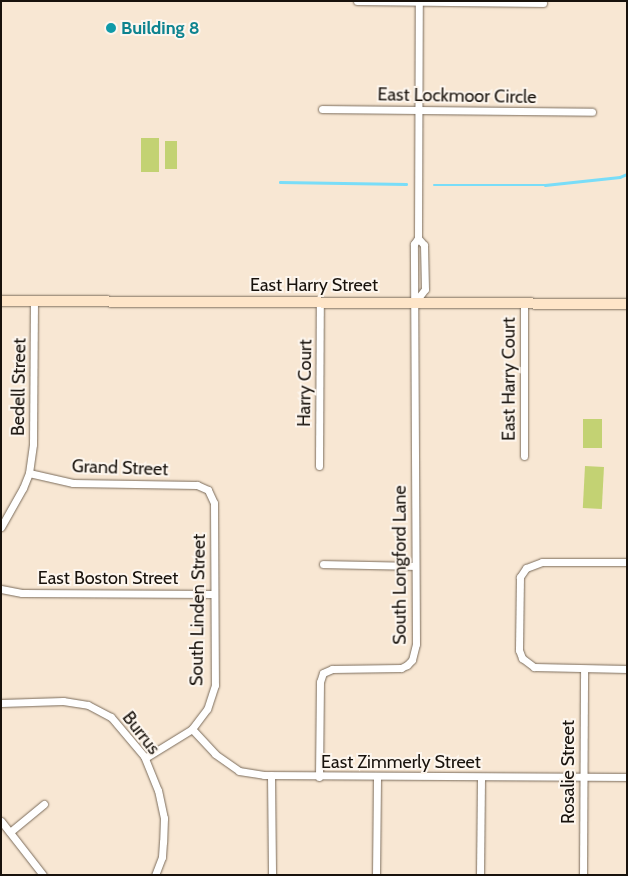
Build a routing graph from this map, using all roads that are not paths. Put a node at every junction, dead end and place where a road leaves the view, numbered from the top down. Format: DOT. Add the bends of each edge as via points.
graph roads {
  1 [pos="357,1"];
  2 [pos="419,2"];
  3 [pos="543,3"];
  4 [pos="322,109"];
  5 [pos="419,110"];
  6 [pos="592,112"];
  7 [pos="418,238"];
  8 [pos="1,301"];
  9 [pos="34,301"];
  10 [pos="320,301"];
  11 [pos="415,302"];
  12 [pos="524,302"];
  13 [pos="627,304"];
  14 [pos="524,456"];
  15 [pos="319,466"];
  16 [pos="29,473"];
  17 [pos="209,492"];
  18 [pos="1,527"];
  19 [pos="627,562"];
  20 [pos="323,564"];
  21 [pos="415,566"];
  22 [pos="1,589"];
  23 [pos="214,594"];
  24 [pos="584,670"];
  25 [pos="627,670"];
  26 [pos="1,703"];
  27 [pos="192,729"];
  28 [pos="146,758"];
  29 [pos="271,775"];
  30 [pos="583,776"];
  31 [pos="319,777"];
  32 [pos="377,777"];
  33 [pos="481,777"];
  34 [pos="627,777"];
  35 [pos="44,804"];
  36 [pos="1,821"];
  37 [pos="10,832"];
  38 [pos="43,875"];
  39 [pos="155,875"];
  40 [pos="272,875"];
  41 [pos="376,875"];
  42 [pos="480,875"];
  43 [pos="583,875"];
  1 -- 2 [label="street"];
  2 -- 3 [label="street"];
  2 -- 5 [label="street, South Longford Lane"];
  4 -- 5 [label="street, East Lockmoor Circle"];
  5 -- 6 [label="street, East Lockmoor Circle"];
  5 -- 7 [label="street, South Longford Lane"];
  7 -- 11 [label="street, South Longford Lane" via="414,244"];
  7 -- 11 [label="street, South Longford Lane" via="424,245 425,289"];
  8 -- 9 [label="main road, East Harry Street"];
  9 -- 10 [label="main road, East Harry Street"];
  9 -- 16 [label="street, Bedell Street" via="33,444"];
  10 -- 11 [label="main road, East Harry Street"];
  10 -- 15 [label="street, Harry Court"];
  11 -- 12 [label="main road, East Harry Street"];
  11 -- 21 [label="street, South Longford Lane"];
  12 -- 13 [label="main road, East Harry Street"];
  12 -- 14 [label="street, East Harry Court"];
  16 -- 17 [label="street, Grand Street" via="72,483 197,485"];
  16 -- 18 [label="street, Bedell Street" via="17,502"];
  17 -- 23 [label="street, South Linden Street" via="214,503"];
  19 -- 24 [label="street" via="542,562 526,568 520,578 519,650 525,661 534,667"];
  20 -- 21 [label="street"];
  21 -- 31 [label="street, South Longford Lane" via="416,644 407,666 332,669 323,673 320,682"];
  22 -- 23 [label="street, East Boston Street" via="22,593"];
  23 -- 27 [label="street, South Linden Street" via="214,685 207,709"];
  24 -- 25 [label="street"];
  24 -- 30 [label="street, Rosalie Street"];
  26 -- 28 [label="street, Burrus" via="88,705 111,717"];
  27 -- 28 [label="street, South Linden Street"];
  27 -- 29 [label="street, East Zimmerly Street" via="215,754 239,771"];
  28 -- 39 [label="street, Burrus" via="164,818 163,850"];
  29 -- 31 [label="street, East Zimmerly Street"];
  29 -- 40 [label="street"];
  30 -- 33 [label="street, East Zimmerly Street"];
  30 -- 34 [label="street, East Zimmerly Street"];
  30 -- 43 [label="street, Rosalie Street"];
  31 -- 32 [label="street, East Zimmerly Street"];
  32 -- 33 [label="street, East Zimmerly Street"];
  32 -- 41 [label="street"];
  33 -- 42 [label="street"];
  35 -- 37 [label="street"];
  36 -- 37 [label="street"];
  37 -- 38 [label="street"];
}
